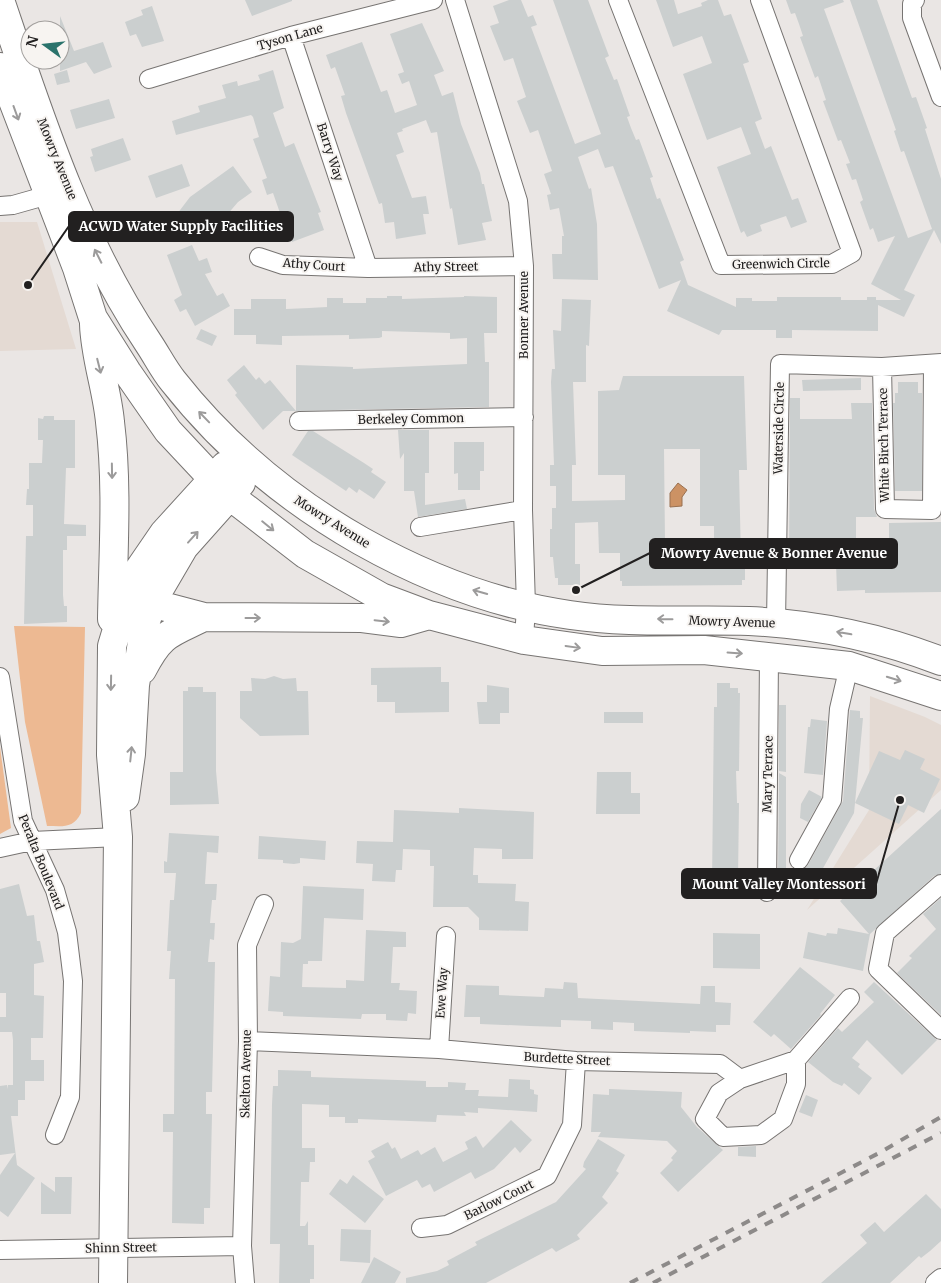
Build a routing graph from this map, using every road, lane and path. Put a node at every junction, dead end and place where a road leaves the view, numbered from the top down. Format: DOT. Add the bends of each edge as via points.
graph roads {
  1 [pos="433,0"];
  2 [pos="456,0"];
  3 [pos="618,0"];
  4 [pos="760,0"];
  5 [pos="915,0"];
  6 [pos="3,16"];
  7 [pos="291,36"];
  8 [pos="0,67"];
  9 [pos="149,79"];
  10 [pos="941,97"];
  11 [pos="58,192"];
  12 [pos="0,206"];
  13 [pos="260,257"];
  14 [pos="524,266"];
  15 [pos="368,268"];
  16 [pos="93,318"];
  17 [pos="937,364"];
  18 [pos="882,367"];
  19 [pos="524,417"];
  20 [pos="299,421"];
  21 [pos="246,459"];
  22 [pos="222,487"];
  23 [pos="523,510"];
  24 [pos="420,527"];
  25 [pos="140,568"];
  26 [pos="153,600"];
  27 [pos="526,606"];
  28 [pos="429,615"];
  29 [pos="204,617"];
  30 [pos="776,623"];
  31 [pos="524,640"];
  32 [pos="112,646"];
  33 [pos="769,656"];
  34 [pos="941,661"];
  35 [pos="849,666"];
  36 [pos="0,677"];
  37 [pos="135,684"];
  38 [pos="941,696"];
  39 [pos="118,837"];
  40 [pos="32,841"];
  41 [pos="0,848"];
  42 [pos="799,860"];
  43 [pos="941,884"];
  44 [pos="767,892"];
  45 [pos="264,904"];
  46 [pos="446,936"];
  47 [pos="850,998"];
  48 [pos="941,1030"];
  49 [pos="248,1041"];
  50 [pos="439,1049"];
  51 [pos="796,1060"];
  52 [pos="576,1061"];
  53 [pos="740,1079"];
  54 [pos="56,1135"];
  55 [pos="421,1228"];
  56 [pos="242,1246"];
  57 [pos="114,1248"];
  58 [pos="0,1250"];
  59 [pos="941,1278"];
  60 [pos="113,1283"];
  61 [pos="245,1283"];
  62 [pos="936,1283"];
  1 -- 7 [label="street, Tyson Lane"];
  2 -- 14 [label="street, Bonner Avenue" via="518,200"];
  3 -- 4 [label="street, Greenwich Circle" via="721,264 832,264 852,253"];
  5 -- 10 [label="street" via="912,18"];
  6 -- 11 [label="main road, Mowry Avenue" via="36,107"];
  7 -- 9 [label="street, Tyson Lane"];
  7 -- 15 [label="street, Barry Way"];
  8 -- 11 [label="main road, Mowry Avenue, one-way"];
  11 -- 12 [label="street"];
  11 -- 16 [label="main road, Mowry Avenue"];
  21 -- 11 [label="main road, Mowry Avenue, one-way" via="172,380 133,321 93,246"];
  13 -- 15 [label="street, Athy Court" via="283,265"];
  14 -- 15 [label="street, Athy Street"];
  14 -- 19 [label="street, Bonner Avenue"];
  16 -- 22 [label="main road, Mowry Avenue" via="168,431"];
  16 -- 32 [label="main road, one-way" via="95,347 110,423"];
  17 -- 18 [label="street, Waterside Circle"];
  17 -- 18 [label="street, White Birch Terrace" via="932,510 885,509"];
  18 -- 30 [label="street, Waterside Circle" via="780,364"];
  19 -- 20 [label="street, Berkeley Common"];
  19 -- 23 [label="street, Bonner Avenue"];
  21 -- 22 [label="main road"];
  27 -- 21 [label="main road, Mowry Avenue, one-way" via="430,575 390,557 321,518"];
  22 -- 25 [label="main road" via="164,533"];
  26 -- 22 [label="main road, one-way"];
  22 -- 28 [label="main road, Mowry Avenue, one-way" via="305,554 382,597"];
  23 -- 24 [label="street"];
  23 -- 27 [label="street, Bonner Avenue"];
  25 -- 26 [label="main road"];
  25 -- 32 [label="main road" via="128,593"];
  26 -- 29 [label="main road" via="166,607"];
  26 -- 37 [label="main road" via="145,624"];
  30 -- 27 [label="main road, Mowry Avenue, one-way" via="594,618"];
  27 -- 31 [label="street, Bonner Avenue"];
  29 -- 28 [label="main road, one-way" via="362,618 401,623"];
  28 -- 31 [label="main road, Mowry Avenue"];
  29 -- 37 [label="main road" via="164,637 153,650"];
  34 -- 30 [label="main road, Mowry Avenue, one-way" via="867,637"];
  31 -- 33 [label="main road, Mowry Avenue, one-way" via="602,651 704,650"];
  32 -- 39 [label="main road, one-way" via="111,755"];
  33 -- 35 [label="main road, Mowry Avenue"];
  33 -- 44 [label="street, Mary Terrace"];
  35 -- 38 [label="main road, Mowry Avenue, one-way"];
  35 -- 42 [label="street" via="839,709 832,800"];
  36 -- 40 [label="street, Peralta Boulevard" via="20,808"];
  39 -- 37 [label="main road, one-way" via="131,754"];
  39 -- 40 [label="street"];
  39 -- 57 [label="main road"];
  40 -- 41 [label="street"];
  40 -- 54 [label="street, Peralta Boulevard" via="60,907 67,932 73,981 70,1097"];
  43 -- 48 [label="street" via="886,933 878,969"];
  45 -- 49 [label="street, Skelton Avenue" via="247,945"];
  46 -- 50 [label="street, Ewe Way"];
  47 -- 51 [label="street"];
  49 -- 50 [label="street, Burdette Street"];
  49 -- 56 [label="street, Skelton Avenue"];
  50 -- 52 [label="street, Burdette Street"];
  51 -- 53 [label="street"];
  51 -- 53 [label="street" via="796,1084 784,1119 761,1135 723,1137 705,1119 719,1094"];
  52 -- 53 [label="street, Burdette Street" via="720,1064"];
  52 -- 55 [label="street, Barlow Court" via="572,1125 547,1176 447,1225"];
  56 -- 57 [label="street, Shinn Street"];
  56 -- 61 [label="street, Skelton Avenue"];
  57 -- 58 [label="street, Shinn Street"];
  57 -- 60 [label="main road"];
  59 -- 62 [label="street"];
}
